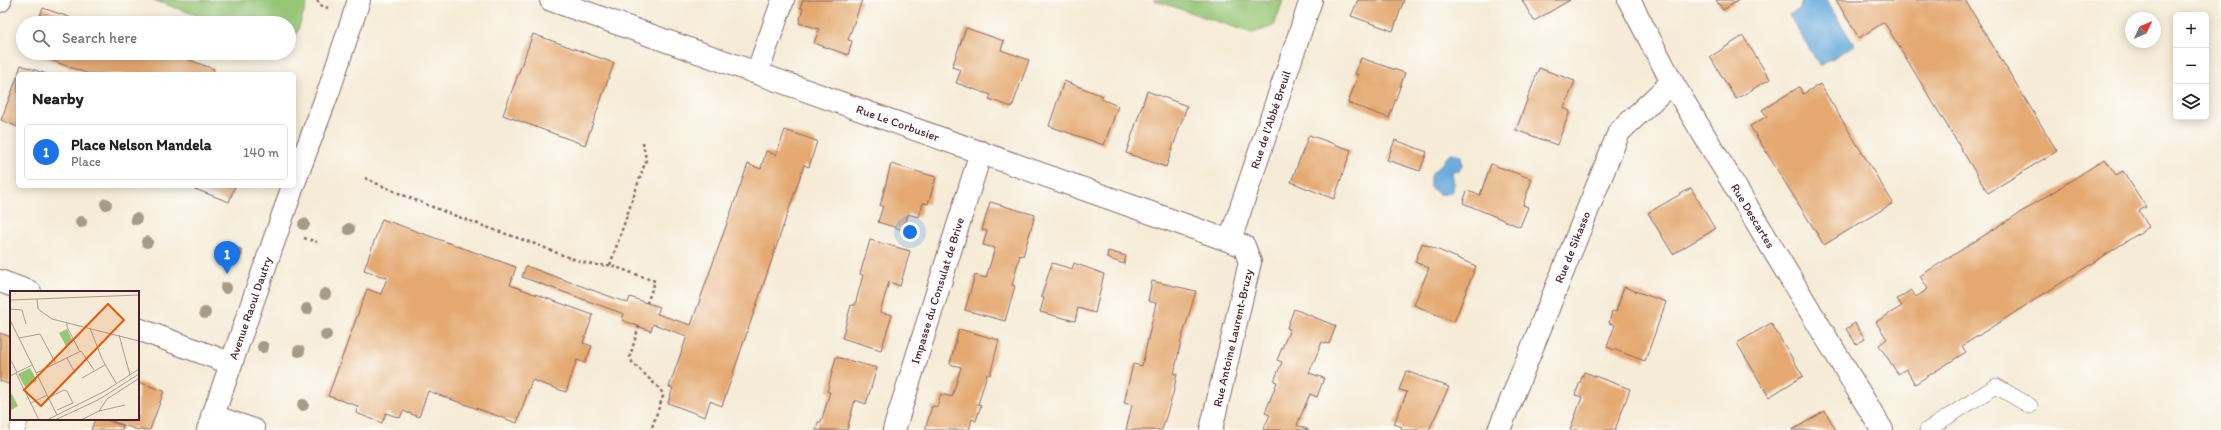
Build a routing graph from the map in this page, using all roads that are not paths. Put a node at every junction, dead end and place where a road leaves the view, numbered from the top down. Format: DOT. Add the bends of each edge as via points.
graph roads {
  1 [pos="359,0"];
  2 [pos="551,0"];
  3 [pos="783,0"];
  4 [pos="1311,0"];
  5 [pos="1629,0"];
  6 [pos="757,73"];
  7 [pos="1672,82"];
  8 [pos="981,152"];
  9 [pos="296,180"];
  10 [pos="293,188"];
  11 [pos="1237,243"];
  12 [pos="0,281"];
  13 [pos="27,291"];
  14 [pos="139,329"];
  15 [pos="230,363"];
  16 [pos="2030,406"];
  17 [pos="21,420"];
  18 [pos="210,423"];
  19 [pos="17,430"];
  20 [pos="254,430"];
  21 [pos="894,430"];
  22 [pos="1211,430"];
  23 [pos="1499,430"];
  24 [pos="1882,430"];
  25 [pos="1927,430"];
  1 -- 9 [label="street, Avenue Raoul Dautry"];
  2 -- 6 [label="street, Rue Le Corbusier"];
  3 -- 6 [label="street"];
  4 -- 11 [label="street, Rue de l'Abbé Breuil"];
  5 -- 7 [label="street, Rue Descartes"];
  6 -- 8 [label="street, Rue Le Corbusier"];
  7 -- 23 [label="street, Rue de Sikasso" via="1619,132"];
  7 -- 24 [label="street, Rue Descartes"];
  8 -- 11 [label="street, Rue Le Corbusier"];
  8 -- 21 [label="street, Impasse du Consulat de Brive"];
  10 -- 15 [label="street, Avenue Raoul Dautry"];
  11 -- 22 [label="street, Rue Antoine Laurent-Bruzy" via="1250,262"];
  12 -- 13 [label="street"];
  14 -- 15 [label="street"];
  15 -- 18 [label="street, Avenue Raoul Dautry"];
  16 -- 25 [label="lane" via="1996,386"];
  17 -- 19 [label="lane"];
  18 -- 20 [label="street"];
}
